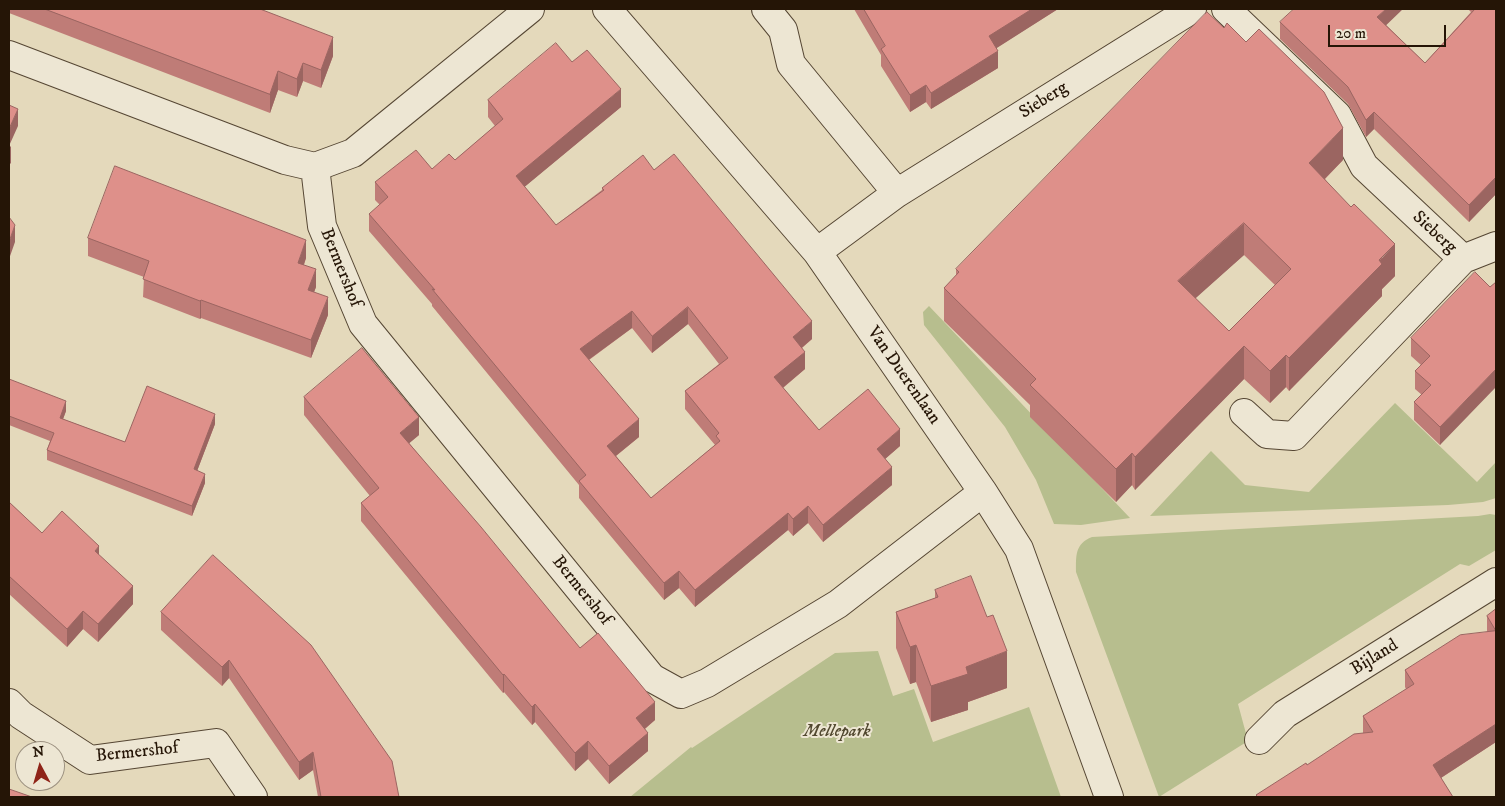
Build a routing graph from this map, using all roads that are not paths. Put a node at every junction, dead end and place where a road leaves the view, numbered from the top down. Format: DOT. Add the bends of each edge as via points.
graph roads {
  1 [pos="530,9"];
  2 [pos="607,9"];
  3 [pos="766,9"];
  4 [pos="1192,9"];
  5 [pos="1226,9"];
  6 [pos="9,54"];
  7 [pos="315,166"];
  8 [pos="897,194"];
  9 [pos="1496,246"];
  10 [pos="817,252"];
  11 [pos="1462,260"];
  12 [pos="1244,413"];
  13 [pos="983,492"];
  14 [pos="1496,582"];
  15 [pos="9,703"];
  16 [pos="1259,740"];
  17 [pos="253,797"];
  18 [pos="1109,797"];
  1 -- 7 [label="street" via="352,153"];
  2 -- 10 [label="street, Van Duerenlaan"];
  3 -- 8 [label="street" via="783,30 792,64"];
  4 -- 8 [label="street, Sieberg"];
  5 -- 11 [label="street, Sieberg" via="1337,115 1364,166"];
  6 -- 7 [label="street" via="285,160"];
  7 -- 13 [label="street, Bermershof" via="322,226 363,324 652,678 681,694 707,683 838,604"];
  8 -- 10 [label="street, Sieberg"];
  9 -- 11 [label="street, Sieberg"];
  10 -- 13 [label="street, Van Duerenlaan"];
  11 -- 12 [label="street, Sieberg" via="1294,436 1267,434"];
  13 -- 18 [label="street, Van Duerenlaan" via="1019,549"];
  14 -- 16 [label="street, Bijland" via="1285,714"];
  15 -- 17 [label="street, Bermershof" via="21,715 90,760 216,743"];
}
